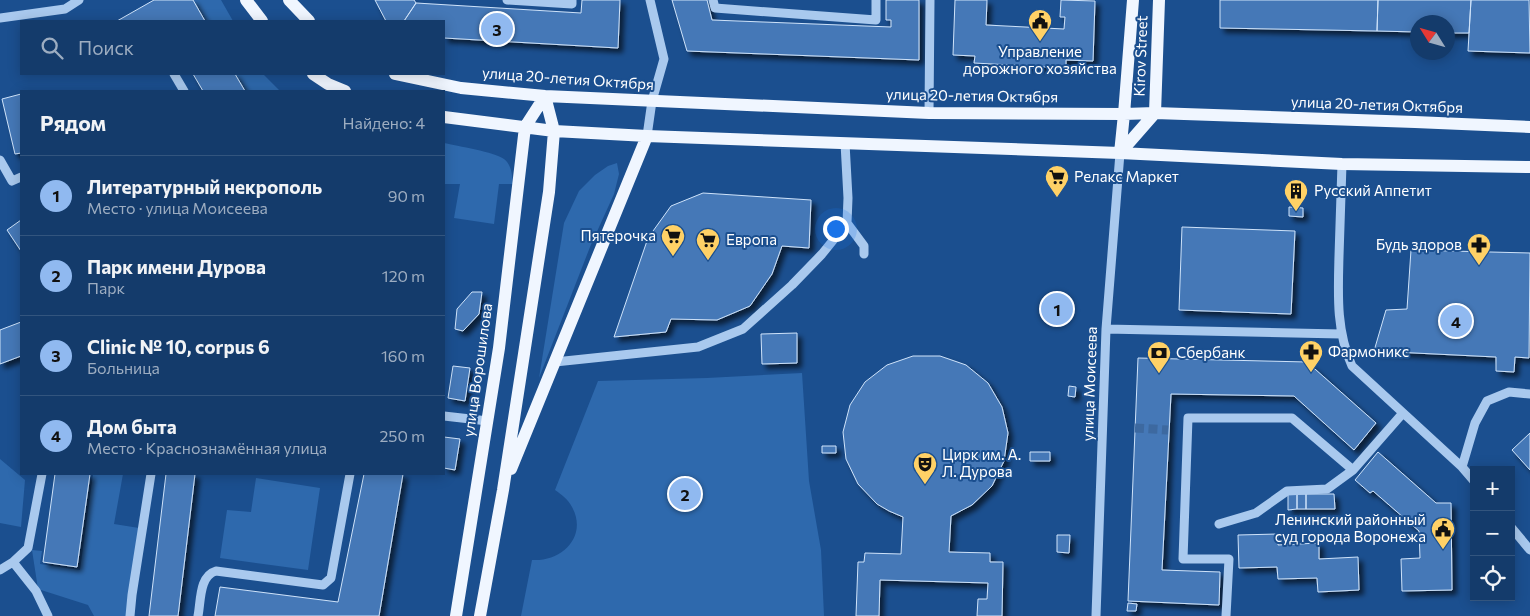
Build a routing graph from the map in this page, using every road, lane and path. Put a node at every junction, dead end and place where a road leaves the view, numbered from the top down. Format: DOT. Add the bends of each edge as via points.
graph roads {
  1 [pos="78,0"];
  2 [pos="246,0"];
  3 [pos="290,0"];
  4 [pos="506,0"];
  5 [pos="572,0"];
  6 [pos="650,0"];
  7 [pos="713,0"];
  8 [pos="876,0"];
  9 [pos="930,0"];
  10 [pos="1132,0"];
  11 [pos="1159,0"];
  12 [pos="0,18"];
  13 [pos="261,20"];
  14 [pos="308,20"];
  15 [pos="175,75"];
  16 [pos="314,75"];
  17 [pos="399,75"];
  18 [pos="183,90"];
  19 [pos="343,90"];
  20 [pos="545,96"];
  21 [pos="652,101"];
  22 [pos="929,113"];
  23 [pos="1155,113"];
  24 [pos="1124,114"];
  25 [pos="445,117"];
  26 [pos="525,127"];
  27 [pos="1530,127"];
  28 [pos="554,131"];
  29 [pos="647,136"];
  30 [pos="845,143"];
  31 [pos="1120,153"];
  32 [pos="0,160"];
  33 [pos="1342,164"];
  34 [pos="1530,167"];
  35 [pos="20,178"];
  36 [pos="847,223"];
  37 [pos="864,254"];
  38 [pos="1106,329"];
  39 [pos="1341,334"];
  40 [pos="555,362"];
  41 [pos="1530,394"];
  42 [pos="1403,413"];
  43 [pos="445,416"];
  44 [pos="488,421"];
  45 [pos="1462,467"];
  46 [pos="1353,470"];
  47 [pos="42,475"];
  48 [pos="151,475"];
  49 [pos="350,475"];
  50 [pos="1470,476"];
  51 [pos="502,490"];
  52 [pos="1219,524"];
  53 [pos="1515,532"];
  54 [pos="1530,550"];
  55 [pos="14,562"];
  56 [pos="0,570"];
  57 [pos="48,616"];
  58 [pos="130,616"];
  59 [pos="198,616"];
  60 [pos="456,616"];
  61 [pos="480,616"];
  62 [pos="1096,616"];
  63 [pos="1226,616"];
  1 -- 12 [label="street" via="65,9"];
  2 -- 13 [label="main road"];
  3 -- 14 [label="main road"];
  4 -- 5 [label="street" via="572,4"];
  6 -- 21 [label="street" via="664,59"];
  7 -- 8 [label="street" via="715,8 876,20"];
  9 -- 22 [label="street"];
  10 -- 24 [label="main road, Kirov Street"];
  11 -- 23 [label="main road, Kirov Street"];
  15 -- 18 [label="street"];
  16 -- 19 [label="main road"];
  17 -- 20 [label="main road, улица 20-летия Октября" via="461,88"];
  20 -- 21 [label="main road, улица 20-летия Октября"];
  20 -- 26 [label="main road"];
  20 -- 28 [label="main road"];
  21 -- 22 [label="main road, улица 20-летия Октября"];
  21 -- 29 [label="street"];
  22 -- 24 [label="main road, улица 20-летия Октября"];
  23 -- 24 [label="main road, улица 20-летия Октября"];
  23 -- 27 [label="main road, улица 20-летия Октября"];
  23 -- 31 [label="main road"];
  24 -- 31 [label="main road, Kirov Street"];
  25 -- 26 [label="main road"];
  26 -- 28 [label="main road"];
  26 -- 44 [label="main road, улица Ворошилова"];
  28 -- 29 [label="main road"];
  28 -- 51 [label="main road" via="549,192"];
  29 -- 30 [label="main road"];
  29 -- 40 [label="main road"];
  30 -- 31 [label="main road"];
  30 -- 36 [label="street"];
  31 -- 33 [label="main road"];
  31 -- 38 [label="street, улица Моисеева"];
  32 -- 35 [label="street" via="12,182"];
  33 -- 34 [label="main road"];
  33 -- 39 [label="street" via="1338,290"];
  36 -- 37 [label="street" via="864,246"];
  36 -- 40 [label="street" via="792,285 744,329 698,347"];
  38 -- 39 [label="street"];
  38 -- 62 [label="street, улица Моисеева"];
  39 -- 42 [label="street" via="1352,366"];
  40 -- 51 [label="main road"];
  41 -- 45 [label="street" via="1509,392 1487,401 1475,423"];
  42 -- 45 [label="street"];
  42 -- 46 [label="street"];
  43 -- 44 [label="street"];
  44 -- 60 [label="main road, улица Ворошилова"];
  45 -- 50 [label="street"];
  46 -- 52 [label="street" via="1327,489 1287,491 1256,513"];
  46 -- 63 [label="street" via="1292,418 1188,418 1183,559 1229,560"];
  47 -- 55 [label="street" via="28,548"];
  48 -- 58 [label="street"];
  49 -- 59 [label="street" via="331,578 323,585 216,570 210,572 204,581"];
  51 -- 61 [label="main road"];
  53 -- 54 [label="street"];
  55 -- 56 [label="street"];
  55 -- 57 [label="street" via="36,591"];
}
